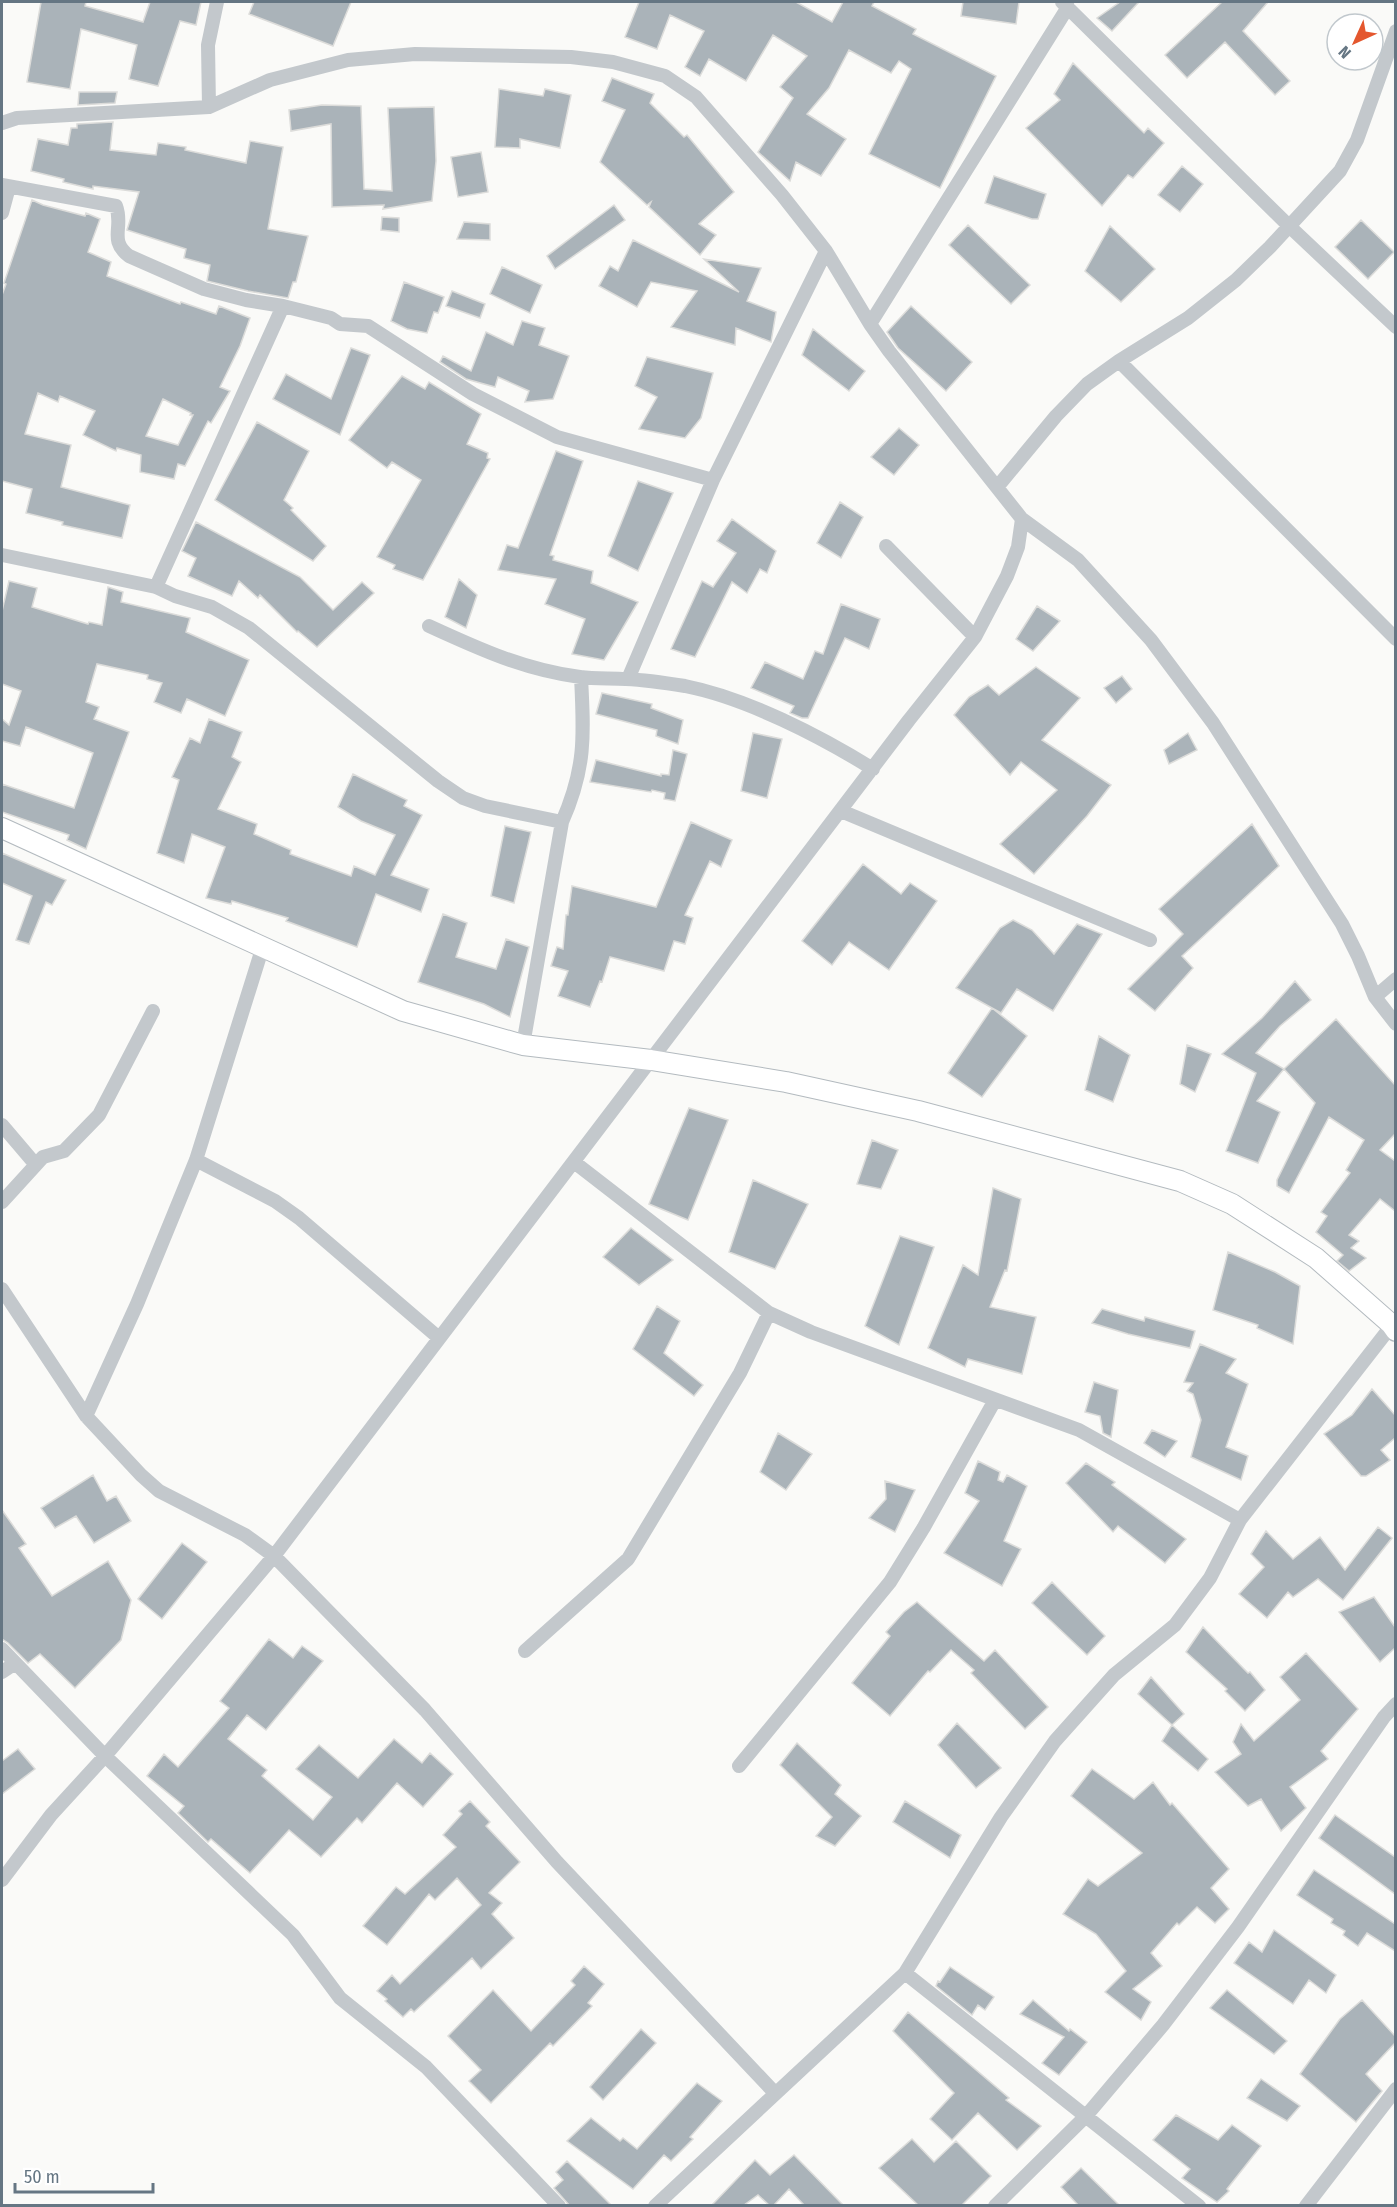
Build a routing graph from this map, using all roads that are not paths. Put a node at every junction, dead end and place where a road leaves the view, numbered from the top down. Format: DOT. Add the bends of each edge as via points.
graph roads {
  1 [pos="217,2"];
  2 [pos="1065,4"];
  3 [pos="1395,31"];
  4 [pos="209,107"];
  5 [pos="2,123"];
  6 [pos="5,186"];
  7 [pos="2,213"];
  8 [pos="1288,225"];
  9 [pos="826,251"];
  10 [pos="283,306"];
  11 [pos="870,324"];
  12 [pos="1395,327"];
  13 [pos="1119,361"];
  14 [pos="713,480"];
  15 [pos="998,486"];
  16 [pos="1022,519"];
  17 [pos="886,546"];
  18 [pos="2,555"];
  19 [pos="156,587"];
  20 [pos="429,626"];
  21 [pos="975,637"];
  22 [pos="1395,639"];
  23 [pos="581,677"];
  24 [pos="628,679"];
  25 [pos="873,769"];
  26 [pos="841,811"];
  27 [pos="562,822"];
  28 [pos="2,828"];
  29 [pos="1150,940"];
  30 [pos="262,946"];
  31 [pos="1395,979"];
  32 [pos="1375,997"];
  33 [pos="153,1011"];
  34 [pos="1395,1024"];
  35 [pos="523,1045"];
  36 [pos="651,1060"];
  37 [pos="2,1125"];
  38 [pos="196,1160"];
  39 [pos="574,1162"];
  40 [pos="36,1165"];
  41 [pos="2,1202"];
  42 [pos="2,1289"];
  43 [pos="769,1314"];
  44 [pos="1394,1325"];
  45 [pos="439,1338"];
  46 [pos="995,1400"];
  47 [pos="86,1416"];
  48 [pos="1240,1520"];
  49 [pos="274,1556"];
  50 [pos="2,1648"];
  51 [pos="525,1652"];
  52 [pos="14,1664"];
  53 [pos="2,1672"];
  54 [pos="1395,1704"];
  55 [pos="105,1756"];
  56 [pos="739,1766"];
  57 [pos="2,1880"];
  58 [pos="905,1973"];
  59 [pos="1395,2089"];
  60 [pos="775,2093"];
  61 [pos="1086,2116"];
  62 [pos="559,2205"];
  63 [pos="655,2205"];
  64 [pos="995,2205"];
  65 [pos="1199,2205"];
  66 [pos="1306,2205"];
  1 -- 4 [label="street" via="208,45"];
  2 -- 8 [label="street"];
  2 -- 11 [label="street"];
  3 -- 8 [label="street" via="1357,140 1340,171"];
  4 -- 5 [label="street" via="17,118"];
  4 -- 9 [label="street" via="270,80 348,60 415,54 571,57 613,62 665,76 696,97"];
  6 -- 7 [label="street"];
  6 -- 10 [label="street" via="116,206 117,239 121,250 129,256 204,289"];
  8 -- 12 [label="street"];
  8 -- 13 [label="street" via="1236,280 1188,318"];
  9 -- 11 [label="street"];
  9 -- 14 [label="street"];
  10 -- 14 [label="street" via="331,318 340,324 368,326 473,394 557,437"];
  10 -- 19 [label="street"];
  11 -- 15 [label="street"];
  13 -- 15 [label="street" via="1087,384 1056,416"];
  13 -- 22 [label="street"];
  14 -- 24 [label="street"];
  15 -- 16 [label="street"];
  16 -- 21 [label="street" via="1018,547 1007,576"];
  16 -- 32 [label="street" via="1078,560 1151,640 1213,723 1342,924"];
  17 -- 21 [label="street"];
  18 -- 19 [label="street"];
  19 -- 27 [label="street" via="212,607 249,628 463,798"];
  20 -- 23 [label="street" via="489,654"];
  21 -- 25 [label="street"];
  23 -- 24 [label="street"];
  23 -- 27 [label="street" via="584,733 580,771"];
  24 -- 25 [label="street" via="686,686 745,704"];
  25 -- 26 [label="street"];
  26 -- 29 [label="street"];
  26 -- 36 [label="street"];
  27 -- 35 [label="street"];
  28 -- 30 [label="street"];
  30 -- 35 [label="street" via="403,1011"];
  30 -- 38 [label="street"];
  31 -- 32 [label="street"];
  32 -- 34 [label="street"];
  33 -- 40 [label="street" via="99,1115 64,1151 43,1157"];
  35 -- 36 [label="street"];
  36 -- 39 [label="street"];
  36 -- 44 [label="street" via="786,1082 918,1111 1180,1181 1232,1204 1316,1258"];
  37 -- 40 [label="street"];
  38 -- 45 [label="street" via="275,1201 299,1218"];
  38 -- 47 [label="street"];
  39 -- 43 [label="street"];
  39 -- 45 [label="street"];
  40 -- 41 [label="street"];
  42 -- 47 [label="street"];
  43 -- 46 [label="street"];
  43 -- 51 [label="street" via="740,1372 627,1560"];
  44 -- 48 [label="street"];
  45 -- 49 [label="street"];
  46 -- 48 [label="street" via="1079,1430"];
  46 -- 56 [label="street" via="890,1582"];
  47 -- 49 [label="street" via="159,1491 245,1535"];
  48 -- 58 [label="street" via="1209,1578 1175,1625 1114,1676 1055,1741 1001,1817"];
  49 -- 55 [label="street"];
  49 -- 60 [label="street" via="425,1710 557,1862"];
  50 -- 52 [label="street"];
  52 -- 53 [label="street"];
  52 -- 55 [label="street"];
  54 -- 61 [label="street" via="1239,1927 1164,2025"];
  55 -- 57 [label="street" via="51,1815"];
  55 -- 62 [label="street" via="293,1935 340,1998 426,2067"];
  58 -- 60 [label="street"];
  58 -- 61 [label="street"];
  59 -- 66 [label="street"];
  60 -- 63 [label="street"];
  61 -- 64 [label="street"];
  61 -- 65 [label="street"];
}
